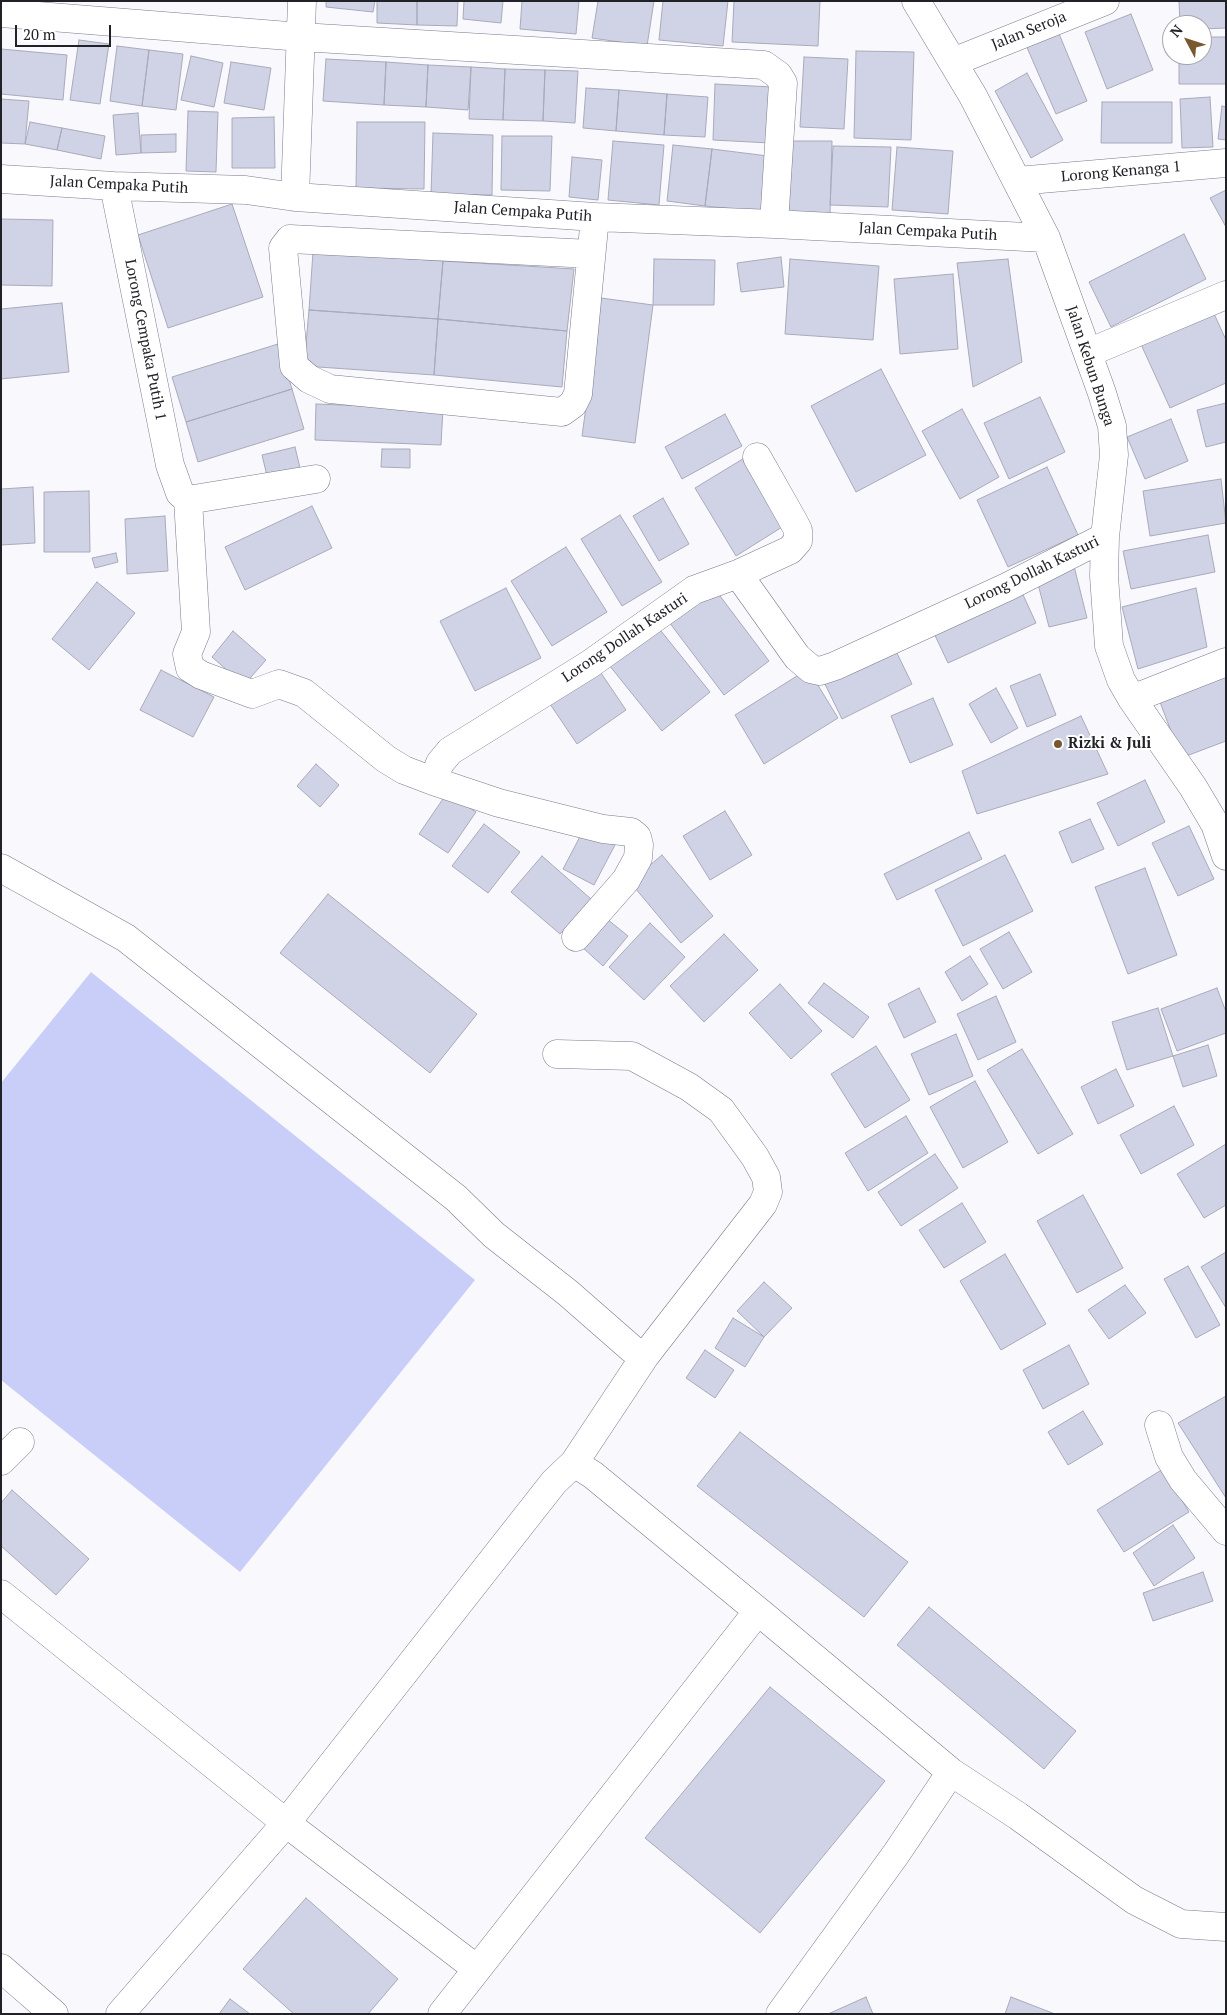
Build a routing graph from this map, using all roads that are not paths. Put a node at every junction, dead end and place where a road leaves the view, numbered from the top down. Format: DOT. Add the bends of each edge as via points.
graph roads {
  1 [pos="302,1"];
  2 [pos="916,1"];
  3 [pos="1105,1"];
  4 [pos="1,13"];
  5 [pos="301,37"];
  6 [pos="953,62"];
  7 [pos="1226,163"];
  8 [pos="1,179"];
  9 [pos="1017,181"];
  10 [pos="114,186"];
  11 [pos="295,197"];
  12 [pos="595,217"];
  13 [pos="774,224"];
  14 [pos="1046,238"];
  15 [pos="591,254"];
  16 [pos="1226,295"];
  17 [pos="1088,353"];
  18 [pos="757,458"];
  19 [pos="316,479"];
  20 [pos="184,497"];
  21 [pos="1105,537"];
  22 [pos="738,574"];
  23 [pos="1226,662"];
  24 [pos="1132,699"];
  25 [pos="433,781"];
  26 [pos="1226,856"];
  27 [pos="1,868"];
  28 [pos="576,937"];
  29 [pos="557,1054"];
  30 [pos="645,1356"];
  31 [pos="1159,1425"];
  32 [pos="574,1463"];
  33 [pos="1226,1531"];
  34 [pos="1,1594"];
  35 [pos="758,1611"];
  36 [pos="951,1772"];
  37 [pos="286,1823"];
  38 [pos="1226,1927"];
  39 [pos="1,1968"];
  40 [pos="477,1969"];
  41 [pos="54,2014"];
  42 [pos="120,2014"];
  43 [pos="442,2014"];
  44 [pos="780,2014"];
  1 -- 5 [label="street"];
  2 -- 6 [label="street, Jalan Kebun Bunga"];
  3 -- 6 [label="street, Jalan Seroja"];
  4 -- 5 [label="street"];
  5 -- 11 [label="street"];
  5 -- 13 [label="street" via="764,65 783,83"];
  6 -- 9 [label="street, Jalan Kebun Bunga"];
  7 -- 9 [label="street, Lorong Kenanga 1"];
  8 -- 10 [label="street, Jalan Cempaka Putih"];
  9 -- 14 [label="street, Jalan Kebun Bunga"];
  10 -- 11 [label="street, Jalan Cempaka Putih" via="246,190"];
  10 -- 20 [label="street, Lorong Cempaka Putih 1" via="170,465"];
  11 -- 12 [label="street, Jalan Cempaka Putih"];
  12 -- 13 [label="street, Jalan Cempaka Putih"];
  12 -- 15 [label="street"];
  13 -- 14 [label="street, Jalan Cempaka Putih"];
  14 -- 17 [label="street, Jalan Kebun Bunga"];
  15 -- 15 [label="street" via="290,239 283,248 294,366 309,379 330,389 562,412 578,394"];
  16 -- 17 [label="street"];
  17 -- 21 [label="street, Jalan Kebun Bunga" via="1112,426 1114,455"];
  18 -- 22 [label="street" via="798,530 798,541 790,550"];
  19 -- 20 [label="street"];
  20 -- 25 [label="street, Lorong Cempaka Putih 1" via="196,632 187,654 190,668 252,694 279,684 304,693 386,759"];
  21 -- 22 [label="street, Lorong Dollah Kasturi" via="1007,587 820,671 811,669 797,657"];
  21 -- 24 [label="street, Jalan Kebun Bunga" via="1109,646 1121,680"];
  22 -- 25 [label="street, Lorong Dollah Kasturi" via="694,590 590,664 450,751"];
  23 -- 24 [label="street"];
  24 -- 26 [label="street, Jalan Kebun Bunga" via="1193,787 1210,816"];
  25 -- 28 [label="street" via="499,803 602,829 631,832 636,837 640,845 638,858 626,880"];
  27 -- 30 [label="street" via="126,938 456,1198 494,1235 632,1349"];
  29 -- 30 [label="street" via="632,1056 689,1087 721,1110 766,1177 768,1192 763,1204"];
  30 -- 32 [label="street"];
  31 -- 33 [label="street" via="1169,1457 1183,1480"];
  32 -- 35 [label="street" via="593,1475"];
  32 -- 37 [label="street" via="554,1482"];
  34 -- 37 [label="street"];
  35 -- 36 [label="street"];
  35 -- 40 [label="street"];
  36 -- 38 [label="street" via="1134,1900 1181,1924"];
  36 -- 44 [label="street"];
  37 -- 40 [label="street"];
  37 -- 42 [label="street"];
  39 -- 41 [label="street"];
  40 -- 43 [label="street"];
}
